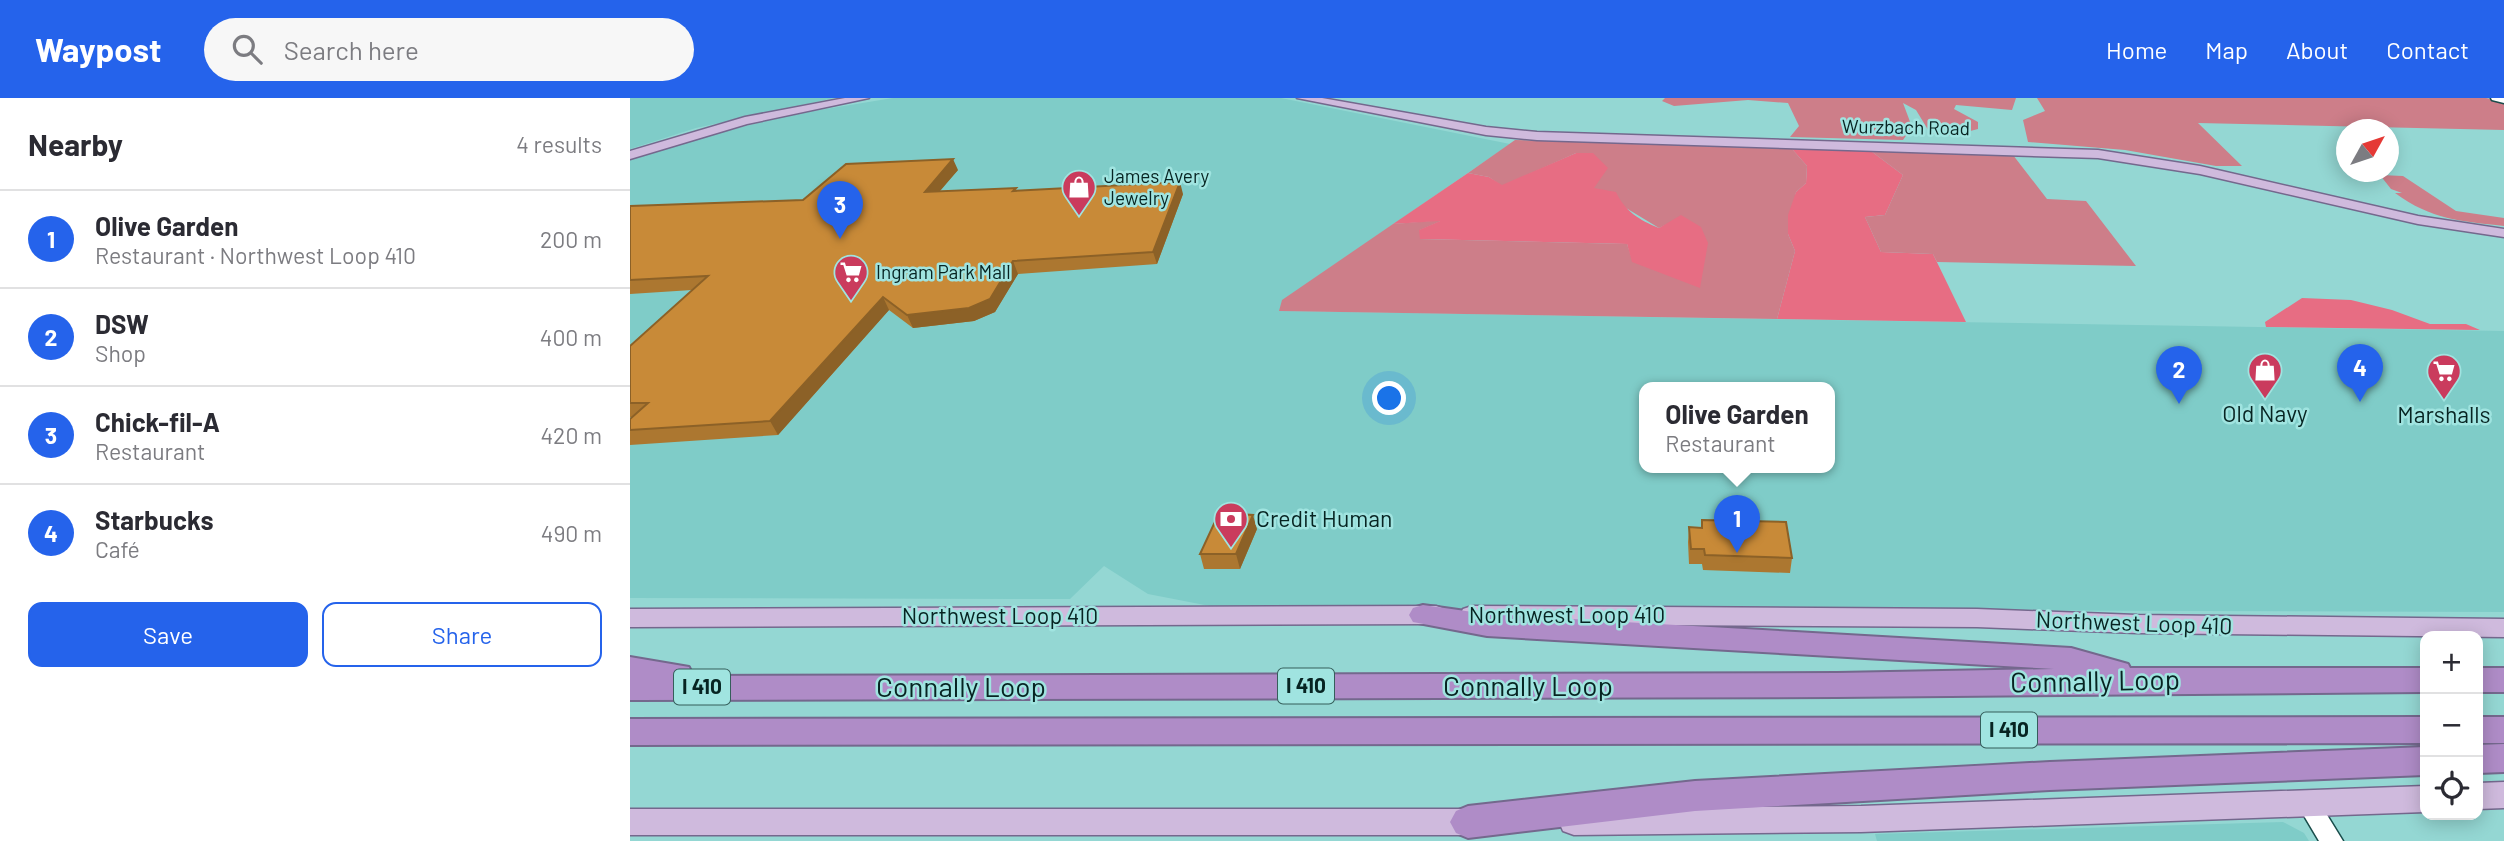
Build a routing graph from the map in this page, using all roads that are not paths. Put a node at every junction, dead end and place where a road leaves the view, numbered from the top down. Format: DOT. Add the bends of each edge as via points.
graph roads {
  1 [pos="863,98"];
  2 [pos="1303,98"];
  3 [pos="2495,98"];
  4 [pos="848,99"];
  5 [pos="2504,100"];
  6 [pos="630,155"];
  7 [pos="2504,233"];
  8 [pos="1423,615"];
  9 [pos="630,618"];
  10 [pos="2504,628"];
  11 [pos="630,669"];
  12 [pos="2145,680"];
  13 [pos="2420,680"];
  14 [pos="2483,680"];
  15 [pos="2504,680"];
  16 [pos="775,687"];
  17 [pos="630,688"];
  18 [pos="2420,730"];
  19 [pos="2483,730"];
  20 [pos="2504,730"];
  21 [pos="630,732"];
  22 [pos="2504,758"];
  23 [pos="2483,759"];
  24 [pos="2420,761"];
  25 [pos="2504,795"];
  26 [pos="2483,796"];
  27 [pos="2420,799"];
  28 [pos="2308,804"];
  29 [pos="630,822"];
  30 [pos="1468,822"];
  31 [pos="1180,832"];
  32 [pos="2332,841"];
  1 -- 4 [label="main road"];
  2 -- 7 [label="main road, Wurzbach Road" via="1536,136 2098,154 2200,170 2418,220"];
  3 -- 5 [label="street"];
  4 -- 6 [label="main road" via="745,121"];
  8 -- 9 [label="main road, Northwest Loop 410"];
  8 -- 10 [label="main road, Northwest Loop 410" via="1977,618"];
  8 -- 12 [label="highway" via="1487,625 2071,659"];
  11 -- 16 [label="highway"];
  12 -- 13 [label="highway, Connally Loop / I 410"];
  12 -- 16 [label="highway, Connally Loop / I 410"];
  14 -- 15 [label="highway"];
  16 -- 17 [label="highway, Connally Loop / I 410"];
  18 -- 21 [label="highway, Connally Loop / I 410"];
  19 -- 20 [label="highway"];
  22 -- 23 [label="highway"];
  24 -- 30 [label="highway" via="1695,796"];
  25 -- 26 [label="main road"];
  27 -- 28 [label="main road"];
  28 -- 30 [label="main road" via="1847,819"];
  28 -- 32 [label="street"];
  29 -- 31 [label="main road"];
  30 -- 31 [label="main road"];
}
